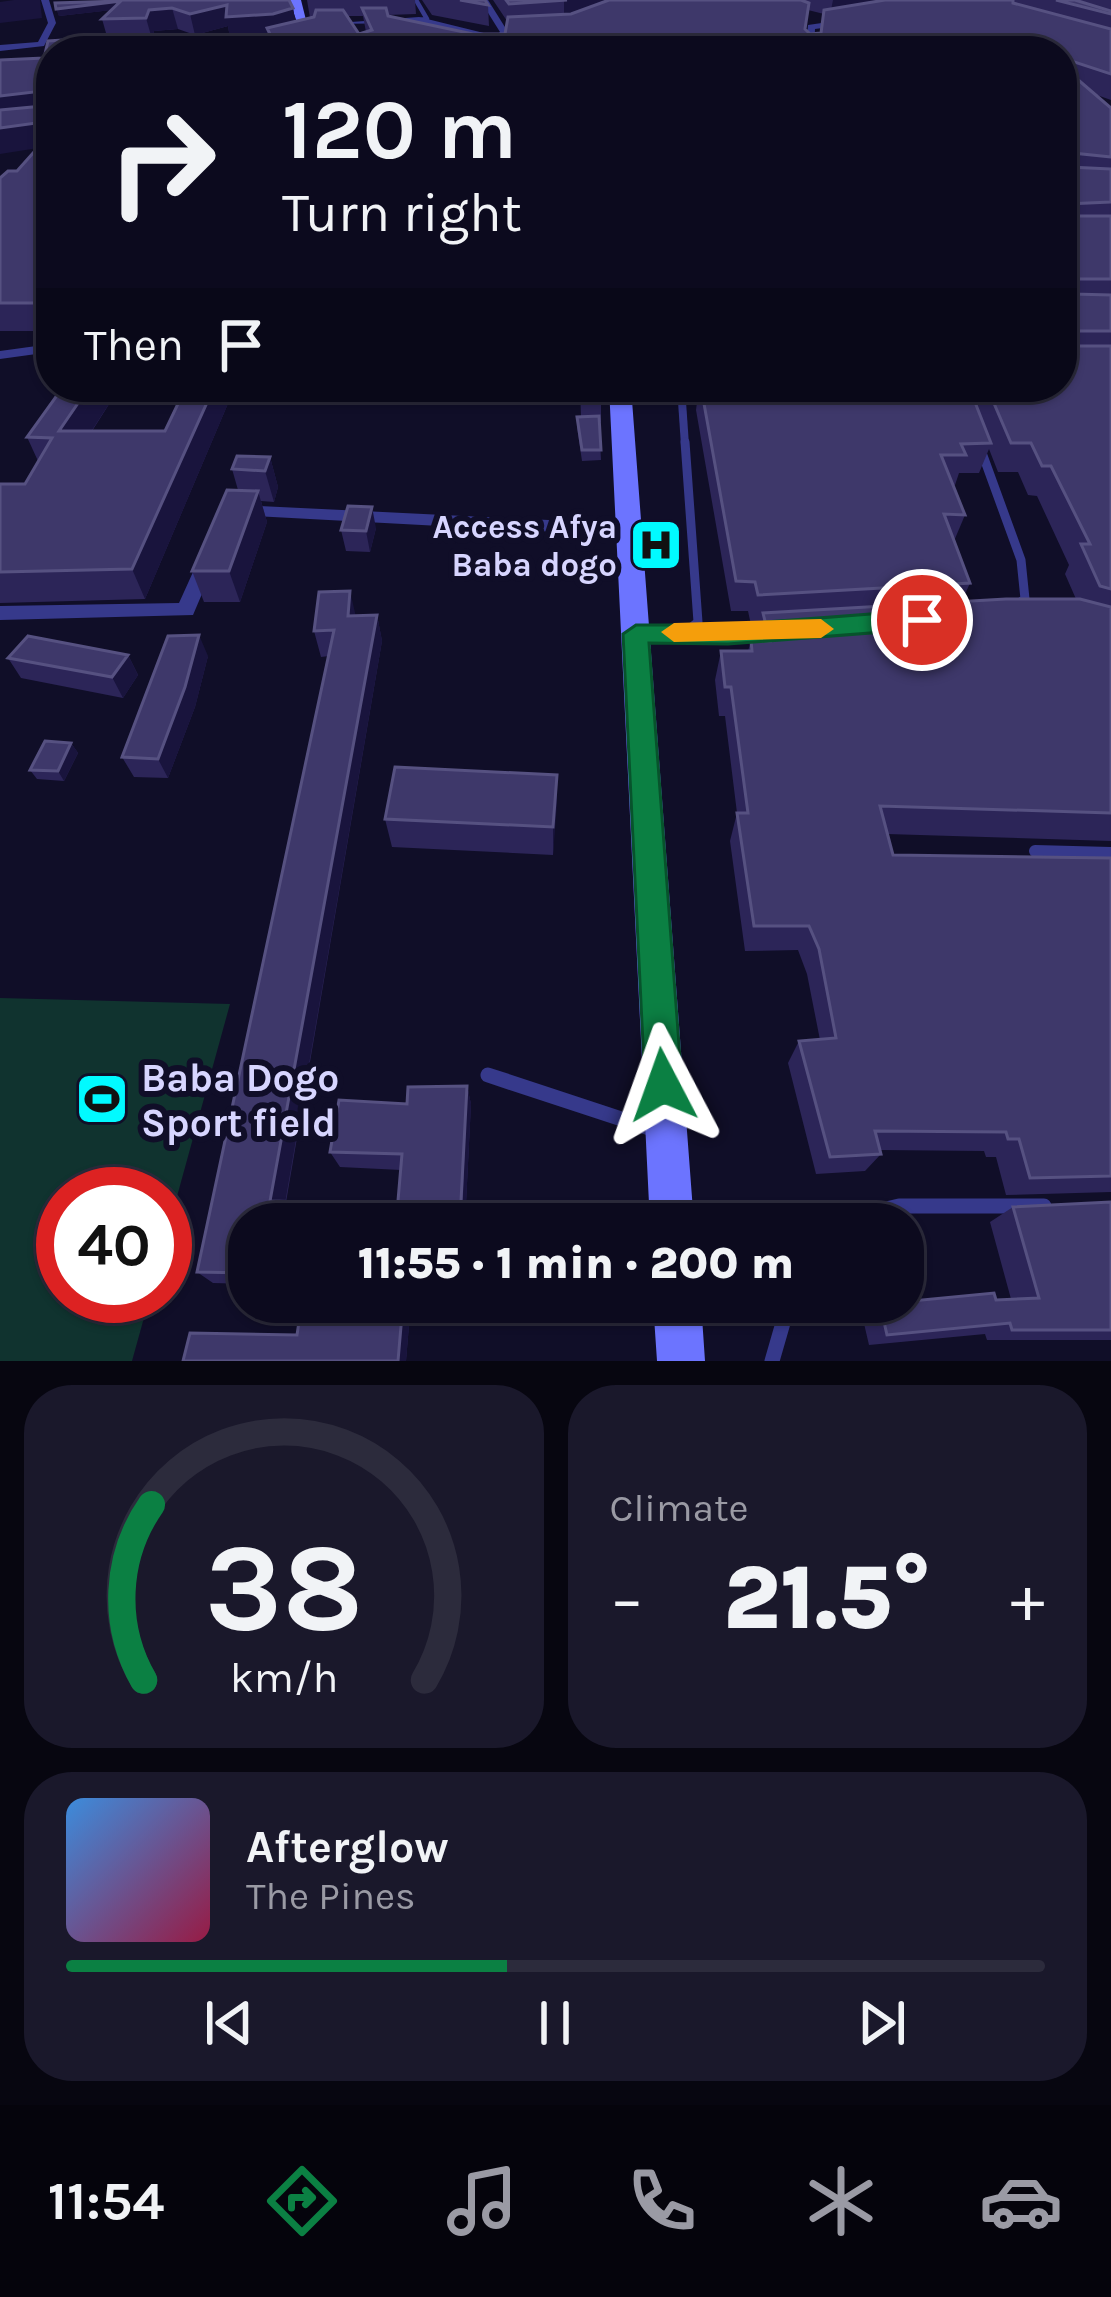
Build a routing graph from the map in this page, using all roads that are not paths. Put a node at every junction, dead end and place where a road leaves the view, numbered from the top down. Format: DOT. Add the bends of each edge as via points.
graph roads {
  1 [pos="416,0"];
  2 [pos="484,0"];
  3 [pos="47,2"];
  4 [pos="300,3"];
  5 [pos="66,5"];
  6 [pos="344,7"];
  7 [pos="807,17"];
  8 [pos="419,20"];
  9 [pos="867,20"];
  10 [pos="352,21"];
  11 [pos="828,23"];
  12 [pos="304,25"];
  13 [pos="527,32"];
  14 [pos="357,34"];
  15 [pos="45,36"];
  16 [pos="302,36"];
  17 [pos="334,36"];
  18 [pos="425,36"];
  19 [pos="481,36"];
  20 [pos="499,36"];
  21 [pos="515,36"];
  22 [pos="812,36"];
  23 [pos="36,45"];
  24 [pos="4,49"];
  25 [pos="18,61"];
  26 [pos="0,62"];
  27 [pos="36,350"];
  28 [pos="0,355"];
  29 [pos="621,402"];
  30 [pos="682,402"];
  31 [pos="976,431"];
  32 [pos="220,529"];
  33 [pos="629,530"];
  34 [pos="212,549"];
  35 [pos="1025,599"];
  36 [pos="1045,610"];
  37 [pos="0,613"];
  38 [pos="1002,615"];
  39 [pos="688,630"];
  40 [pos="792,631"];
  41 [pos="636,634"];
  42 [pos="1035,851"];
  43 [pos="1111,853"];
  44 [pos="488,1075"];
  45 [pos="667,1133"];
  46 [pos="671,1203"];
  47 [pos="1064,1205"];
  48 [pos="924,1209"];
  49 [pos="678,1323"];
  50 [pos="783,1323"];
  51 [pos="681,1361"];
  52 [pos="772,1361"];
  1 -- 8 [label="lane" via="427,19"];
  2 -- 20 [label="street"];
  3 -- 5 [label="street"];
  3 -- 15 [label="street" via="52,23"];
  4 -- 12 [label="street"];
  6 -- 10 [label="lane"];
  7 -- 11 [label="street"];
  8 -- 10 [label="street"];
  8 -- 19 [label="street"];
  9 -- 11 [label="street"];
  10 -- 12 [label="street"];
  10 -- 14 [label="street"];
  11 -- 22 [label="street"];
  12 -- 16 [label="street" via="314,32"];
  13 -- 21 [label="street"];
  14 -- 17 [label="street"];
  14 -- 18 [label="street"];
  23 -- 24 [label="street"];
  25 -- 26 [label="street"];
  27 -- 28 [label="street"];
  29 -- 33 [label="street"];
  30 -- 39 [label="lane" via="698,622"];
  31 -- 35 [label="lane" via="1021,560"];
  32 -- 33 [label="street" via="228,510"];
  33 -- 41 [label="street"];
  34 -- 37 [label="street" via="186,610"];
  35 -- 36 [label="lane"];
  35 -- 38 [label="lane"];
  39 -- 40 [label="lane"];
  39 -- 41 [label="lane"];
  41 -- 45 [label="street"];
  42 -- 43 [label="lane"];
  44 -- 45 [label="lane"];
  45 -- 46 [label="street"];
  47 -- 48 [label="lane"];
  49 -- 51 [label="street"];
  50 -- 52 [label="lane"];
}
